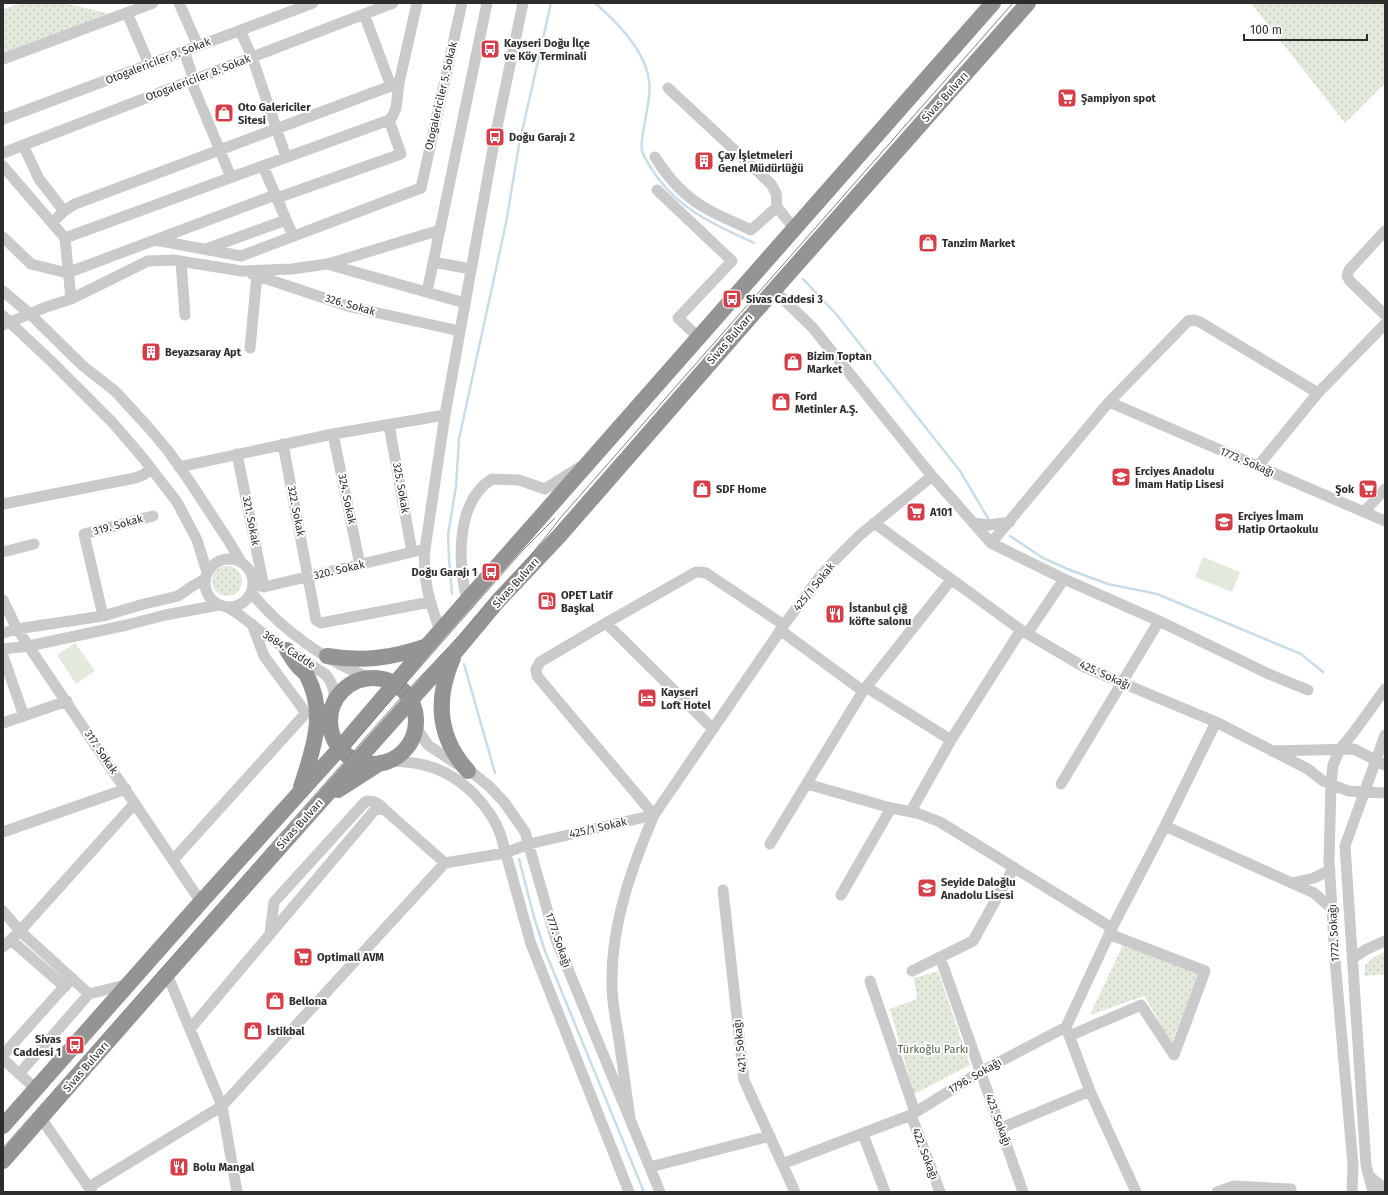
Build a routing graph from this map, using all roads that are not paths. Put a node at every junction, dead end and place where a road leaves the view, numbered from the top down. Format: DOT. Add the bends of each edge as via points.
graph roads {
  1 [pos="153,3"];
  2 [pos="179,3"];
  3 [pos="313,3"];
  4 [pos="393,3"];
  5 [pos="417,3"];
  6 [pos="462,3"];
  7 [pos="486,3"];
  8 [pos="523,3"];
  9 [pos="993,3"];
  10 [pos="1028,3"];
  11 [pos="127,13"];
  12 [pos="364,14"];
  13 [pos="240,30"];
  14 [pos="198,46"];
  15 [pos="184,51"];
  16 [pos="252,57"];
  17 [pos="3,59"];
  18 [pos="149,64"];
  19 [pos="192,80"];
  20 [pos="395,84"];
  21 [pos="668,88"];
  22 [pos="3,119"];
  23 [pos="389,120"];
  24 [pos="276,129"];
  25 [pos="23,146"];
  26 [pos="220,150"];
  27 [pos="3,153"];
  28 [pos="286,157"];
  29 [pos="655,157"];
  30 [pos="3,166"];
  31 [pos="263,166"];
  32 [pos="231,177"];
  33 [pos="657,190"];
  34 [pos="276,196"];
  35 [pos="777,207"];
  36 [pos="64,211"];
  37 [pos="286,220"];
  38 [pos="52,223"];
  39 [pos="794,228"];
  40 [pos="440,230"];
  41 [pos="1385,231"];
  42 [pos="293,236"];
  43 [pos="3,237"];
  44 [pos="65,238"];
  45 [pos="155,240"];
  46 [pos="206,249"];
  47 [pos="181,261"];
  48 [pos="433,262"];
  49 [pos="327,264"];
  50 [pos="471,269"];
  51 [pos="242,271"];
  52 [pos="67,273"];
  53 [pos="257,275"];
  54 [pos="774,290"];
  55 [pos="3,291"];
  56 [pos="427,292"];
  57 [pos="71,299"];
  58 [pos="465,303"];
  59 [pos="30,314"];
  60 [pos="185,315"];
  61 [pos="1385,316"];
  62 [pos="5,321"];
  63 [pos="1385,324"];
  64 [pos="460,331"];
  65 [pos="698,337"];
  66 [pos="250,348"];
  67 [pos="1318,393"];
  68 [pos="1109,402"];
  69 [pos="445,415"];
  70 [pos="389,424"];
  71 [pos="333,434"];
  72 [pos="283,444"];
  73 [pos="237,454"];
  74 [pos="588,461"];
  75 [pos="1258,466"];
  76 [pos="179,467"];
  77 [pos="151,468"];
  78 [pos="932,476"];
  79 [pos="1385,489"];
  80 [pos="3,504"];
  81 [pos="1364,512"];
  82 [pos="153,516"];
  83 [pos="1385,521"];
  84 [pos="1010,522"];
  85 [pos="874,523"];
  86 [pos="974,523"];
  87 [pos="991,543"];
  88 [pos="34,544"];
  89 [pos="425,549"];
  90 [pos="3,552"];
  91 [pos="412,552"];
  92 [pos="241,562"];
  93 [pos="360,565"];
  94 [pos="206,576"];
  95 [pos="309,577"];
  96 [pos="1064,579"];
  97 [pos="951,580"];
  98 [pos="256,588"];
  99 [pos="3,600"];
  100 [pos="467,600"];
  101 [pos="430,602"];
  102 [pos="223,606"];
  103 [pos="103,616"];
  104 [pos="1159,621"];
  105 [pos="606,623"];
  106 [pos="252,624"];
  107 [pos="782,628"];
  108 [pos="17,629"];
  109 [pos="440,631"];
  110 [pos="1024,632"];
  111 [pos="3,633"];
  112 [pos="29,646"];
  113 [pos="427,646"];
  114 [pos="3,649"];
  115 [pos="287,650"];
  116 [pos="457,650"];
  117 [pos="3,656"];
  118 [pos="327,656"];
  119 [pos="373,678"];
  120 [pos="1122,683"];
  121 [pos="394,684"];
  122 [pos="865,689"];
  123 [pos="1385,689"];
  124 [pos="1308,690"];
  125 [pos="410,700"];
  126 [pos="66,701"];
  127 [pos="334,704"];
  128 [pos="24,716"];
  129 [pos="416,722"];
  130 [pos="1216,722"];
  131 [pos="3,723"];
  132 [pos="713,729"];
  133 [pos="1385,735"];
  134 [pos="951,740"];
  135 [pos="340,748"];
  136 [pos="1340,749"];
  137 [pos="1270,751"];
  138 [pos="357,760"];
  139 [pos="383,762"];
  140 [pos="1381,762"];
  141 [pos="468,771"];
  142 [pos="807,784"];
  143 [pos="1061,784"];
  144 [pos="1331,784"];
  145 [pos="126,789"];
  146 [pos="1364,792"];
  147 [pos="1385,793"];
  148 [pos="299,794"];
  149 [pos="320,802"];
  150 [pos="135,803"];
  151 [pos="891,808"];
  152 [pos="384,810"];
  153 [pos="911,811"];
  154 [pos="654,815"];
  155 [pos="1165,826"];
  156 [pos="3,832"];
  157 [pos="529,844"];
  158 [pos="770,844"];
  159 [pos="505,853"];
  160 [pos="174,860"];
  161 [pos="445,863"];
  162 [pos="1014,866"];
  163 [pos="1330,870"];
  164 [pos="1292,883"];
  165 [pos="724,890"];
  166 [pos="841,895"];
  167 [pos="201,902"];
  168 [pos="1332,909"];
  169 [pos="3,911"];
  170 [pos="20,931"];
  171 [pos="1111,931"];
  172 [pos="270,934"];
  173 [pos="1385,941"];
  174 [pos="7,944"];
  175 [pos="940,957"];
  176 [pos="1353,958"];
  177 [pos="912,971"];
  178 [pos="167,974"];
  179 [pos="72,978"];
  180 [pos="870,981"];
  181 [pos="128,984"];
  182 [pos="64,987"];
  183 [pos="90,994"];
  184 [pos="190,1029"];
  185 [pos="1068,1032"];
  186 [pos="3,1054"];
  187 [pos="3,1059"];
  188 [pos="980,1072"];
  189 [pos="19,1074"];
  190 [pos="36,1089"];
  191 [pos="1090,1091"];
  192 [pos="222,1106"];
  193 [pos="913,1114"];
  194 [pos="41,1118"];
  195 [pos="630,1118"];
  196 [pos="3,1126"];
  197 [pos="1001,1128"];
  198 [pos="863,1134"];
  199 [pos="770,1136"];
  200 [pos="3,1161"];
  201 [pos="782,1164"];
  202 [pos="650,1167"];
  203 [pos="1369,1176"];
  204 [pos="90,1190"];
  205 [pos="1350,1190"];
  206 [pos="1385,1190"];
  207 [pos="237,1192"];
  208 [pos="629,1192"];
  209 [pos="660,1192"];
  210 [pos="795,1192"];
  211 [pos="885,1192"];
  212 [pos="940,1192"];
  213 [pos="1024,1192"];
  214 [pos="1136,1192"];
  215 [pos="1217,1192"];
  216 [pos="1291,1192"];
  217 [pos="1373,1192"];
  1 -- 11 [label="street"];
  2 -- 14 [label="street"];
  3 -- 13 [label="street, Otogalericiler 9. Sokak"];
  4 -- 12 [label="street, Otogalericiler 8. Sokak"];
  5 -- 20 [label="street"];
  6 -- 42 [label="street, Otogalericiler 5. Sokak" via="421,188"];
  7 -- 40 [label="street"];
  8 -- 50 [label="street"];
  9 -- 39 [label="highway, Sivas Bulvarı"];
  10 -- 54 [label="highway, Sivas Bulvarı"];
  11 -- 17 [label="street"];
  11 -- 18 [label="street"];
  12 -- 16 [label="street, Otogalericiler 8. Sokak"];
  12 -- 20 [label="street"];
  13 -- 14 [label="street, Otogalericiler 9. Sokak"];
  13 -- 16 [label="street"];
  14 -- 15 [label="street, Otogalericiler 9. Sokak"];
  15 -- 18 [label="street, Otogalericiler 9. Sokak"];
  15 -- 19 [label="street"];
  16 -- 19 [label="street, Otogalericiler 8. Sokak"];
  16 -- 24 [label="street"];
  18 -- 22 [label="street, Otogalericiler 9. Sokak"];
  19 -- 25 [label="street, Otogalericiler 8. Sokak"];
  19 -- 26 [label="street"];
  20 -- 23 [label="street" via="394,113"];
  20 -- 24 [label="street"];
  21 -- 35 [label="street" via="770,184 776,193"];
  23 -- 28 [label="street"];
  23 -- 34 [label="street" via="401,154"];
  24 -- 26 [label="street"];
  24 -- 28 [label="street"];
  25 -- 27 [label="street, Otogalericiler 8. Sokak"];
  25 -- 36 [label="street" via="39,179"];
  26 -- 32 [label="street"];
  26 -- 36 [label="street" via="75,204"];
  28 -- 31 [label="street"];
  29 -- 35 [label="street" via="676,185 696,202 707,210 751,230"];
  30 -- 38 [label="street"];
  31 -- 32 [label="street"];
  31 -- 34 [label="street"];
  32 -- 44 [label="street"];
  33 -- 65 [label="street" via="732,261 678,318"];
  34 -- 37 [label="street"];
  34 -- 45 [label="street"];
  35 -- 39 [label="street"];
  36 -- 38 [label="street"];
  37 -- 42 [label="street"];
  37 -- 46 [label="street"];
  38 -- 44 [label="street"];
  39 -- 65 [label="highway, Sivas Bulvarı"];
  40 -- 48 [label="street"];
  40 -- 49 [label="street"];
  41 -- 61 [label="street" via="1347,274 1350,281"];
  42 -- 46 [label="street" via="241,256"];
  43 -- 52 [label="street" via="31,264"];
  44 -- 52 [label="street"];
  45 -- 46 [label="street"];
  45 -- 52 [label="street"];
  47 -- 51 [label="street"];
  47 -- 57 [label="street" via="148,261"];
  47 -- 60 [label="street"];
  48 -- 50 [label="street"];
  48 -- 56 [label="street"];
  49 -- 51 [label="street" via="292,269"];
  49 -- 56 [label="street"];
  50 -- 58 [label="street"];
  51 -- 53 [label="street, 326. Sokak"];
  52 -- 57 [label="street"];
  53 -- 64 [label="street, 326. Sokak" via="350,307"];
  53 -- 66 [label="street"];
  54 -- 78 [label="street" via="813,328"];
  54 -- 116 [label="highway, Sivas Bulvarı"];
  55 -- 59 [label="street"];
  56 -- 58 [label="street"];
  57 -- 59 [label="street"];
  58 -- 64 [label="street"];
  59 -- 62 [label="street"];
  59 -- 76 [label="street" via="83,366 115,391 154,434"];
  62 -- 77 [label="street" via="52,361 113,423"];
  63 -- 67 [label="street"];
  64 -- 69 [label="street"];
  65 -- 74 [label="highway, Sivas Bulvarı"];
  67 -- 68 [label="street" via="1200,322 1191,320 1186,322"];
  67 -- 75 [label="street"];
  68 -- 75 [label="street, 1773. Sokağı"];
  68 -- 84 [label="street"];
  69 -- 70 [label="street"];
  69 -- 89 [label="street"];
  70 -- 71 [label="street"];
  70 -- 91 [label="street, 325. Sokak"];
  71 -- 72 [label="street"];
  71 -- 93 [label="street, 324. Sokak"];
  72 -- 73 [label="street"];
  72 -- 95 [label="street, 322. Sokak"];
  73 -- 76 [label="street"];
  73 -- 98 [label="street, 321. Sokak"];
  74 -- 100 [label="highway, Sivas Bulvarı"];
  74 -- 100 [label="street" via="545,489 519,480 492,479 478,491 472,500 462,537 461,562"];
  75 -- 81 [label="street, 1773. Sokağı"];
  76 -- 92 [label="street"];
  77 -- 80 [label="street" via="134,478"];
  77 -- 94 [label="street" via="177,502 198,540"];
  78 -- 85 [label="street, 425/1 Sokak"];
  78 -- 86 [label="street"];
  79 -- 81 [label="street"];
  81 -- 83 [label="street, 1773. Sokağı"];
  82 -- 103 [label="street, 319. Sokak" via="84,534"];
  84 -- 86 [label="street" via="989,525"];
  84 -- 87 [label="street"];
  85 -- 97 [label="street, 425. Sokağı"];
  85 -- 107 [label="street, 425/1 Sokak" via="830,566"];
  86 -- 87 [label="street"];
  87 -- 96 [label="street"];
  88 -- 90 [label="street"];
  89 -- 91 [label="street, 320. Sokak"];
  89 -- 101 [label="street" via="424,574"];
  91 -- 93 [label="street, 320. Sokak"];
  92 -- 94 [label="street" via="234,559 218,561"];
  92 -- 98 [label="street" via="251,573"];
  93 -- 95 [label="street, 320. Sokak"];
  94 -- 102 [label="street" via="205,587 208,595"];
  94 -- 103 [label="street" via="178,596"];
  95 -- 98 [label="street, 320. Sokak"];
  95 -- 101 [label="street, 322. Sokak" via="316,620 319,623"];
  96 -- 104 [label="street"];
  96 -- 110 [label="street"];
  97 -- 110 [label="street, 425. Sokağı"];
  97 -- 122 [label="street"];
  98 -- 102 [label="street" via="243,602 235,606"];
  98 -- 118 [label="street, 3684. Cadde" via="260,604 300,638"];
  99 -- 108 [label="street, 317. Sokak"];
  100 -- 109 [label="highway, Sivas Bulvarı"];
  101 -- 109 [label="street"];
  102 -- 106 [label="street, 3684. Cadde"];
  102 -- 112 [label="street" via="165,615 127,626"];
  103 -- 108 [label="street"];
  104 -- 120 [label="street"];
  104 -- 124 [label="street"];
  105 -- 107 [label="street" via="700,572 706,573"];
  105 -- 132 [label="street"];
  105 -- 154 [label="street" via="540,662 536,672"];
  106 -- 115 [label="street, 3684. Cadde"];
  106 -- 160 [label="street" via="264,656 306,713"];
  107 -- 122 [label="street"];
  107 -- 132 [label="street, 425/1 Sokak"];
  108 -- 111 [label="street"];
  108 -- 112 [label="street, 317. Sokak"];
  109 -- 113 [label="highway, Sivas Bulvarı"];
  110 -- 120 [label="street, 425. Sokağı" via="1084,668"];
  110 -- 134 [label="street"];
  112 -- 114 [label="street"];
  112 -- 126 [label="street, 317. Sokak"];
  113 -- 118 [label="highway" via="381,658 356,660"];
  113 -- 121 [label="highway, Sivas Bulvarı"];
  115 -- 127 [label="street, 3684. Cadde" via="328,677 333,687"];
  115 -- 148 [label="highway" via="306,674 317,705 315,745"];
  116 -- 125 [label="highway, Sivas Bulvarı"];
  116 -- 141 [label="highway" via="444,685 442,717 452,749"];
  117 -- 128 [label="street"];
  118 -- 119 [label="street, 3684. Cadde" via="347,669"];
  119 -- 121 [label="highway"];
  119 -- 127 [label="highway" via="352,684 340,694"];
  120 -- 130 [label="street, 425. Sokağı"];
  120 -- 143 [label="street"];
  121 -- 125 [label="highway"];
  121 -- 135 [label="highway, Sivas Bulvarı"];
  122 -- 134 [label="street"];
  122 -- 142 [label="street"];
  123 -- 136 [label="street, 1772. Sokağı"];
  125 -- 129 [label="highway" via="414,707"];
  125 -- 138 [label="highway, Sivas Bulvarı"];
  126 -- 128 [label="street"];
  126 -- 145 [label="street, 317. Sokak"];
  127 -- 135 [label="highway" via="331,728"];
  128 -- 131 [label="street"];
  129 -- 139 [label="highway" via="413,736 405,749 394,758"];
  129 -- 141 [label="street, 1777. Sokağı" via="428,745"];
  130 -- 137 [label="street, 425. Sokağı"];
  130 -- 155 [label="street"];
  132 -- 154 [label="street, 425/1 Sokak"];
  133 -- 140 [label="street, 1772. Sokağı"];
  134 -- 153 [label="street"];
  135 -- 138 [label="highway"];
  135 -- 148 [label="highway, Sivas Bulvarı"];
  136 -- 137 [label="street, 425. Sokağı"];
  136 -- 140 [label="street, 425. Sokağı" via="1354,749"];
  136 -- 144 [label="street, 1772. Sokağı" via="1333,765"];
  137 -- 144 [label="street, 425. Sokağı" via="1308,769"];
  138 -- 139 [label="highway" via="372,764"];
  138 -- 149 [label="highway, Sivas Bulvarı"];
  139 -- 149 [label="highway"];
  139 -- 159 [label="street" via="409,762 430,766 450,774 463,783 492,815"];
  140 -- 146 [label="street, 1772. Sokağı"];
  141 -- 157 [label="street, 1777. Sokağı" via="489,786 504,802 525,832"];
  142 -- 151 [label="street"];
  142 -- 158 [label="street"];
  144 -- 146 [label="street, 425. Sokağı"];
  144 -- 163 [label="street, 1772. Sokağı"];
  145 -- 150 [label="street, 317. Sokak"];
  145 -- 156 [label="street"];
  146 -- 147 [label="street, 425. Sokağı"];
  146 -- 176 [label="street, 1772. Sokağı" via="1345,846"];
  148 -- 167 [label="highway, Sivas Bulvarı"];
  149 -- 178 [label="highway, Sivas Bulvarı"];
  150 -- 160 [label="street, 317. Sokak"];
  150 -- 170 [label="street"];
  151 -- 153 [label="street"];
  151 -- 166 [label="street"];
  152 -- 161 [label="street"];
  152 -- 172 [label="street" via="374,811"];
  152 -- 172 [label="street" via="374,801 365,802 274,902"];
  153 -- 162 [label="street" via="945,825"];
  154 -- 157 [label="street, 425/1 Sokak"];
  154 -- 195 [label="street" via="626,887 617,927 612,969 613,1003"];
  155 -- 164 [label="street"];
  155 -- 171 [label="street"];
  157 -- 159 [label="street, 425/1 Sokak"];
  157 -- 195 [label="street, 1777. Sokağı" via="556,940"];
  159 -- 161 [label="street, 425/1 Sokak"];
  159 -- 208 [label="street" via="531,944"];
  160 -- 167 [label="street, 317. Sokak"];
  161 -- 192 [label="street"];
  162 -- 171 [label="street"];
  162 -- 175 [label="street" via="973,941"];
  163 -- 164 [label="street" via="1314,878"];
  163 -- 168 [label="street, 1772. Sokağı"];
  164 -- 168 [label="street" via="1314,893"];
  165 -- 199 [label="street, 421. Sokağı" via="744,1080"];
  167 -- 181 [label="highway, Sivas Bulvarı"];
  168 -- 205 [label="street, 1772. Sokağı" via="1353,1165"];
  169 -- 170 [label="street"];
  170 -- 174 [label="street"];
  170 -- 179 [label="street"];
  171 -- 185 [label="street"];
  171 -- 185 [label="street, 1796. Sokağı" via="1205,971 1174,1055 1141,1005"];
  172 -- 184 [label="street"];
  173 -- 176 [label="street"];
  174 -- 182 [label="street"];
  175 -- 177 [label="street"];
  175 -- 188 [label="street, 423. Sokağı"];
  176 -- 203 [label="street, 1772. Sokağı" via="1366,1165"];
  178 -- 184 [label="street"];
  178 -- 194 [label="highway, Sivas Bulvarı"];
  179 -- 182 [label="street"];
  179 -- 183 [label="street"];
  180 -- 193 [label="street, 422. Sokağı"];
  181 -- 183 [label="street"];
  181 -- 190 [label="highway, Sivas Bulvarı"];
  182 -- 186 [label="street"];
  183 -- 189 [label="street"];
  184 -- 192 [label="street"];
  185 -- 188 [label="street, 1796. Sokağı"];
  185 -- 191 [label="street"];
  187 -- 189 [label="street"];
  188 -- 193 [label="street, 1796. Sokağı"];
  188 -- 197 [label="street, 423. Sokağı"];
  189 -- 190 [label="street"];
  190 -- 196 [label="highway, Sivas Bulvarı"];
  191 -- 197 [label="street"];
  191 -- 214 [label="street"];
  192 -- 204 [label="street"];
  192 -- 207 [label="street"];
  193 -- 198 [label="street, 1796. Sokağı"];
  193 -- 212 [label="street, 422. Sokağı"];
  194 -- 200 [label="highway, Sivas Bulvarı"];
  194 -- 204 [label="street"];
  195 -- 202 [label="street, 1777. Sokağı"];
  197 -- 213 [label="street, 423. Sokağı"];
  198 -- 201 [label="street, 1796. Sokağı"];
  198 -- 211 [label="street"];
  199 -- 201 [label="street, 421. Sokağı"];
  199 -- 202 [label="street"];
  201 -- 210 [label="street, 421. Sokağı"];
  202 -- 209 [label="street, 1777. Sokağı"];
  203 -- 206 [label="street"];
  203 -- 217 [label="street, 1772. Sokağı"];
  215 -- 216 [label="street" via="1234,1186 1291,1189"];
}
